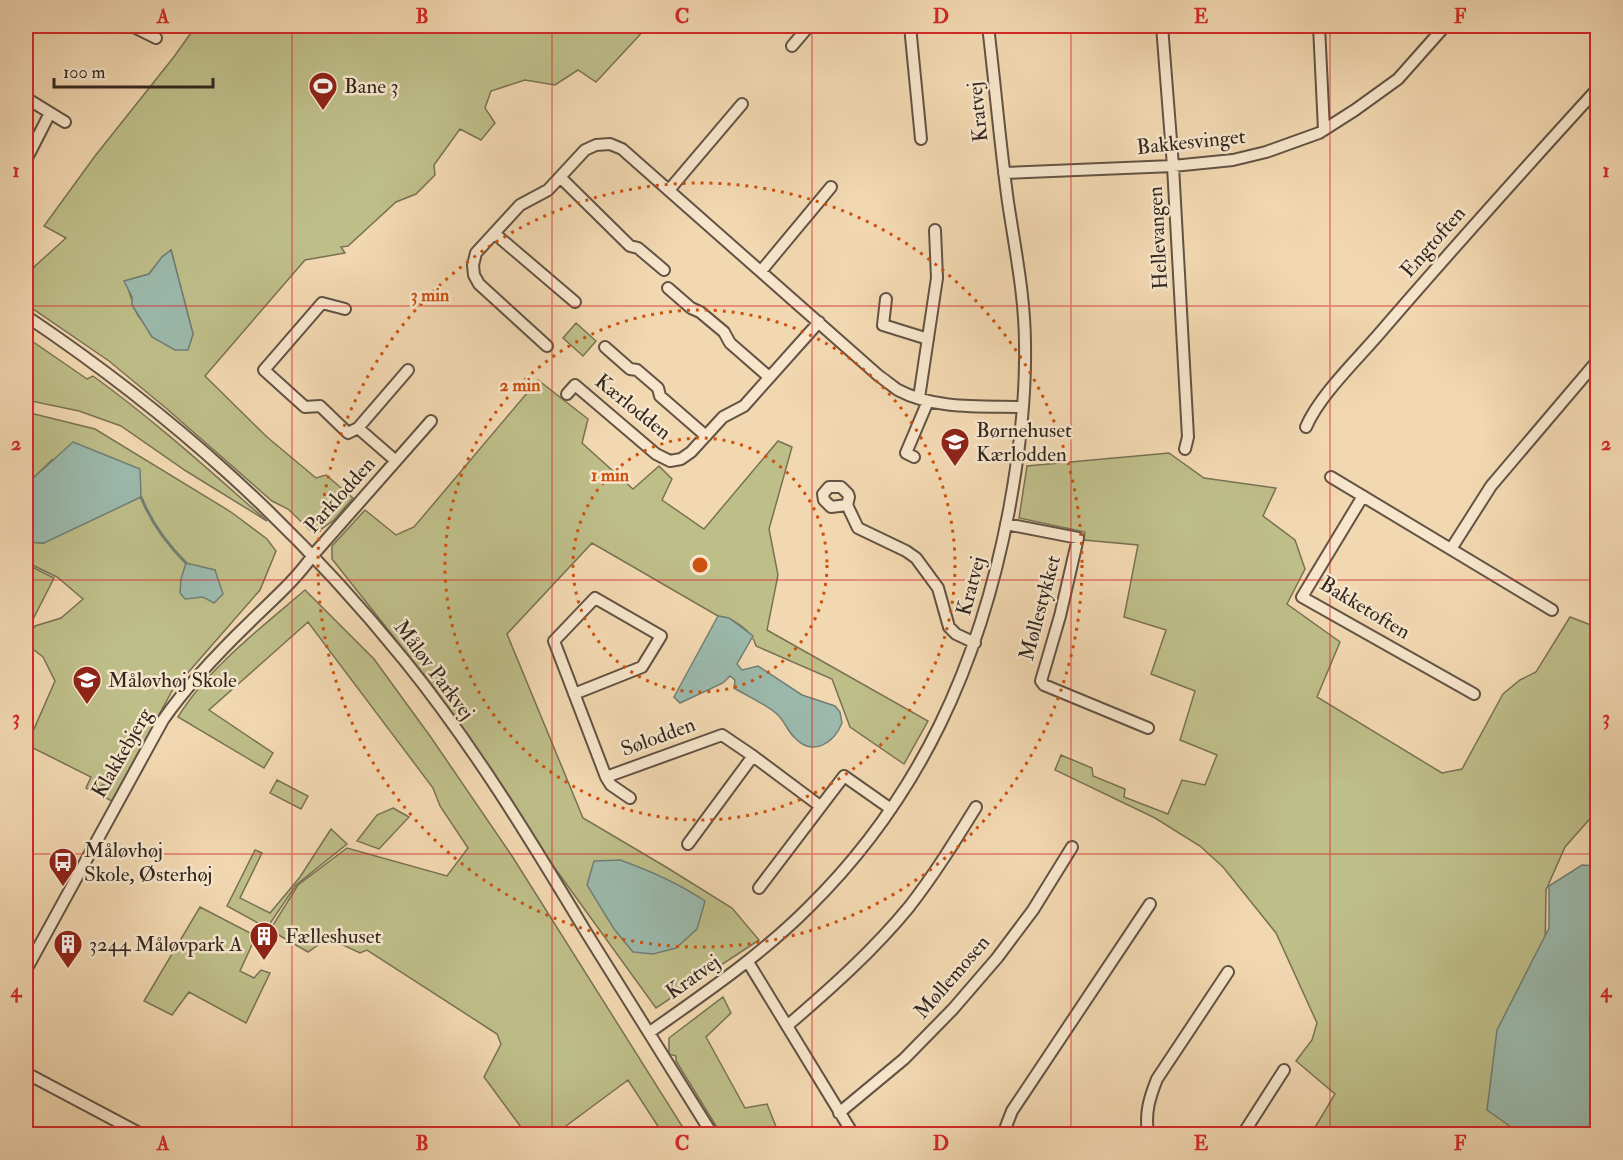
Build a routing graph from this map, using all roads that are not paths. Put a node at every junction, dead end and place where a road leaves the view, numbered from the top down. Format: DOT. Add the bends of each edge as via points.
graph roads {
  1 [pos="132,26"];
  2 [pos="810,26"];
  3 [pos="910,26"];
  4 [pos="988,26"];
  5 [pos="1162,26"];
  6 [pos="1319,26"];
  7 [pos="1445,26"];
  8 [pos="156,38"];
  9 [pos="792,46"];
  10 [pos="1598,88"];
  11 [pos="26,98"];
  12 [pos="742,104"];
  13 [pos="50,113"];
  14 [pos="65,122"];
  15 [pos="1324,130"];
  16 [pos="921,139"];
  17 [pos="26,160"];
  18 [pos="1173,166"];
  19 [pos="1004,173"];
  20 [pos="560,177"];
  21 [pos="831,187"];
  22 [pos="669,189"];
  23 [pos="935,230"];
  24 [pos="494,233"];
  25 [pos="664,270"];
  26 [pos="762,270"];
  27 [pos="668,288"];
  28 [pos="886,298"];
  29 [pos="575,302"];
  30 [pos="345,309"];
  31 [pos="26,316"];
  32 [pos="819,322"];
  33 [pos="928,339"];
  34 [pos="547,346"];
  35 [pos="606,347"];
  36 [pos="1598,360"];
  37 [pos="408,370"];
  38 [pos="769,377"];
  39 [pos="567,394"];
  40 [pos="923,399"];
  41 [pos="1023,407"];
  42 [pos="431,421"];
  43 [pos="1306,427"];
  44 [pos="358,428"];
  45 [pos="706,436"];
  46 [pos="1185,449"];
  47 [pos="914,457"];
  48 [pos="396,461"];
  49 [pos="1332,477"];
  50 [pos="1363,496"];
  51 [pos="848,506"];
  52 [pos="1006,524"];
  53 [pos="1451,549"];
  54 [pos="313,555"];
  55 [pos="1552,610"];
  56 [pos="975,643"];
  57 [pos="574,693"];
  58 [pos="1474,694"];
  59 [pos="1148,728"];
  60 [pos="753,756"];
  61 [pos="606,777"];
  62 [pos="630,798"];
  63 [pos="820,806"];
  64 [pos="976,807"];
  65 [pos="891,809"];
  66 [pos="688,844"];
  67 [pos="1072,847"];
  68 [pos="759,888"];
  69 [pos="1150,904"];
  70 [pos="748,962"];
  71 [pos="26,970"];
  72 [pos="1228,972"];
  73 [pos="787,1026"];
  74 [pos="650,1032"];
  75 [pos="1284,1070"];
  76 [pos="26,1073"];
  77 [pos="839,1113"];
  78 [pos="141,1134"];
  79 [pos="712,1134"];
  80 [pos="853,1134"];
  81 [pos="1003,1134"];
  82 [pos="1148,1134"];
  83 [pos="1243,1134"];
  1 -- 8 [label="street"];
  2 -- 9 [label="street"];
  3 -- 16 [label="street"];
  4 -- 19 [label="street, Kratvej"];
  5 -- 18 [label="street, Hellevangen"];
  6 -- 15 [label="street"];
  7 -- 15 [label="street, Bakkesvinget" via="1398,79"];
  10 -- 43 [label="street, Engtoften" via="1328,393"];
  11 -- 13 [label="street"];
  12 -- 22 [label="street"];
  13 -- 14 [label="street"];
  13 -- 17 [label="street"];
  15 -- 18 [label="street, Bakkesvinget" via="1233,160"];
  18 -- 19 [label="street, Bakkesvinget"];
  18 -- 46 [label="street, Hellevangen" via="1188,437"];
  19 -- 41 [label="street, Kratvej" via="1025,332"];
  20 -- 22 [label="street" via="585,150 610,144 622,149"];
  20 -- 24 [label="street" via="548,190 520,205"];
  20 -- 25 [label="street" via="630,246"];
  21 -- 26 [label="street"];
  22 -- 26 [label="street"];
  23 -- 33 [label="street" via="937,278"];
  24 -- 29 [label="street"];
  24 -- 34 [label="street" via="476,253 474,274 479,284"];
  26 -- 32 [label="street"];
  27 -- 38 [label="street" via="724,332 730,343"];
  28 -- 33 [label="street" via="883,325"];
  30 -- 44 [label="street, Parklodden" via="322,303 264,370 304,407 321,406 348,433"];
  31 -- 54 [label="street, Måløv Parkvej" via="161,414"];
  32 -- 38 [label="street, Kærlodden"];
  32 -- 40 [label="street" via="879,376 899,390"];
  33 -- 40 [label="street"];
  35 -- 45 [label="street, Kærlodden" via="658,388 660,396"];
  36 -- 53 [label="street" via="1491,486"];
  37 -- 44 [label="street, Parklodden"];
  38 -- 45 [label="street, Kærlodden" via="744,406 723,417"];
  39 -- 45 [label="street, Kærlodden" via="575,385 656,454 670,461 692,453"];
  40 -- 41 [label="street" via="958,405"];
  40 -- 47 [label="street" via="906,453"];
  41 -- 52 [label="street, Kratvej"];
  42 -- 48 [label="street, Parklodden"];
  44 -- 48 [label="street, Parklodden"];
  48 -- 54 [label="street, Parklodden"];
  49 -- 50 [label="street"];
  50 -- 53 [label="street"];
  50 -- 58 [label="street, Bakketoften" via="1302,597"];
  51 -- 56 [label="street" via="858,528 915,558 938,588 949,627"];
  52 -- 56 [label="street, Kratvej"];
  52 -- 59 [label="street, Møllestykket" via="1078,538 1041,681"];
  53 -- 55 [label="street"];
  54 -- 71 [label="street, Klakkebjerg" via="178,698"];
  54 -- 74 [label="street, Måløv Parkvej" via="358,604 458,732"];
  56 -- 65 [label="street, Kratvej" via="930,745"];
  57 -- 57 [label="street, Sølodden" via="642,667 661,636 596,598 554,641"];
  57 -- 61 [label="street, Sølodden"];
  60 -- 61 [label="street, Sølodden" via="722,735"];
  60 -- 63 [label="street, Sølodden"];
  60 -- 66 [label="street"];
  61 -- 62 [label="street, Sølodden"];
  63 -- 65 [label="street" via="844,776"];
  63 -- 68 [label="street"];
  64 -- 73 [label="street" via="908,907 834,986"];
  65 -- 70 [label="street, Kratvej" via="835,881"];
  67 -- 77 [label="street, Møllemosen" via="1033,910 960,1001 904,1059"];
  69 -- 81 [label="street" via="1012,1112"];
  70 -- 73 [label="street"];
  70 -- 74 [label="street, Kratvej"];
  72 -- 82 [label="street" via="1157,1079 1146,1115"];
  73 -- 77 [label="street"];
  74 -- 79 [label="street, Måløv Parkvej"];
  75 -- 83 [label="street"];
  76 -- 78 [label="street"];
  77 -- 80 [label="street"];
}
